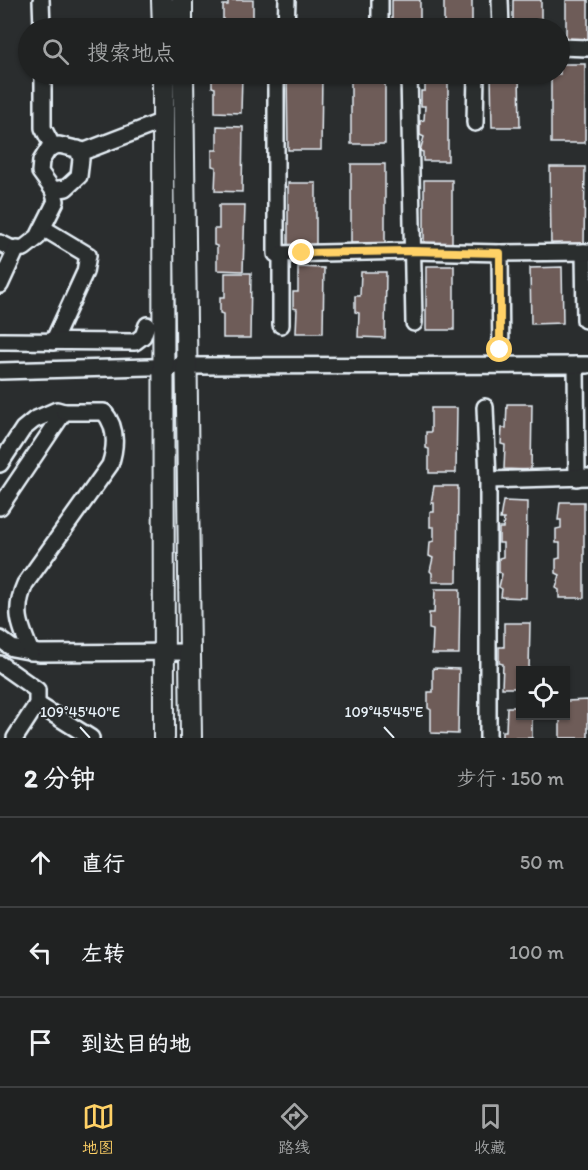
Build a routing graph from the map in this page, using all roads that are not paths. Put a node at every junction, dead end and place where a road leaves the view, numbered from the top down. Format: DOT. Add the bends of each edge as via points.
graph roads {
  1 [pos="41,0"];
  2 [pos="162,0"];
  3 [pos="182,0"];
  4 [pos="287,0"];
  5 [pos="380,0"];
  6 [pos="500,0"];
  7 [pos="42,18"];
  8 [pos="163,18"];
  9 [pos="182,18"];
  10 [pos="286,18"];
  11 [pos="380,18"];
  12 [pos="501,18"];
  13 [pos="570,48"];
  14 [pos="588,48"];
  15 [pos="43,84"];
  16 [pos="163,84"];
  17 [pos="183,84"];
  18 [pos="276,84"];
  19 [pos="409,84"];
  20 [pos="476,84"];
  21 [pos="163,121"];
  22 [pos="475,123"];
  23 [pos="53,147"];
  24 [pos="78,149"];
  25 [pos="53,190"];
  26 [pos="43,228"];
  27 [pos="0,243"];
  28 [pos="17,248"];
  29 [pos="411,251"];
  30 [pos="586,252"];
  31 [pos="500,253"];
  32 [pos="280,254"];
  33 [pos="0,285"];
  34 [pos="585,320"];
  35 [pos="414,323"];
  36 [pos="147,325"];
  37 [pos="281,325"];
  38 [pos="0,342"];
  39 [pos="53,342"];
  40 [pos="501,365"];
  41 [pos="582,365"];
  42 [pos="186,366"];
  43 [pos="162,367"];
  44 [pos="0,370"];
  45 [pos="485,407"];
  46 [pos="64,412"];
  47 [pos="0,464"];
  48 [pos="582,478"];
  49 [pos="488,480"];
  50 [pos="0,507"];
  51 [pos="4,648"];
  52 [pos="31,652"];
  53 [pos="163,652"];
  54 [pos="190,652"];
  55 [pos="0,664"];
  56 [pos="37,704"];
  57 [pos="15,738"];
  58 [pos="91,738"];
  59 [pos="164,738"];
  60 [pos="191,738"];
  61 [pos="488,738"];
  1 -- 7 [label="street"];
  2 -- 8 [label="street"];
  3 -- 9 [label="street"];
  4 -- 10 [label="street"];
  5 -- 11 [label="street"];
  6 -- 12 [label="street"];
  13 -- 14 [label="street"];
  15 -- 23 [label="street" via="43,128"];
  16 -- 21 [label="street"];
  17 -- 42 [label="street"];
  18 -- 32 [label="street" via="276,254"];
  19 -- 29 [label="street"];
  20 -- 22 [label="street"];
  21 -- 24 [label="street" via="85,151"];
  21 -- 43 [label="street"];
  23 -- 24 [label="street"];
  23 -- 25 [label="street" via="41,161 40,172"];
  24 -- 25 [label="street" via="79,176 66,188"];
  25 -- 26 [label="street" via="56,201"];
  26 -- 28 [label="street" via="24,248"];
  26 -- 39 [label="street" via="88,255 85,272"];
  27 -- 28 [label="street"];
  28 -- 33 [label="street"];
  29 -- 31 [label="street"];
  29 -- 32 [label="street"];
  29 -- 35 [label="street"];
  30 -- 31 [label="street"];
  30 -- 34 [label="street"];
  31 -- 40 [label="street"];
  32 -- 37 [label="street"];
  36 -- 39 [label="street" via="143,336 135,342"];
  38 -- 39 [label="street"];
  40 -- 41 [label="street"];
  40 -- 42 [label="street"];
  41 -- 48 [label="street"];
  42 -- 43 [label="street"];
  42 -- 54 [label="street"];
  43 -- 44 [label="street"];
  43 -- 53 [label="street"];
  45 -- 49 [label="street"];
  46 -- 47 [label="street" via="57,410 34,420 23,429"];
  46 -- 50 [label="street"];
  46 -- 52 [label="street" via="104,412 111,420 116,447 110,465 18,600 21,626"];
  48 -- 49 [label="street"];
  49 -- 61 [label="street"];
  51 -- 52 [label="street"];
  52 -- 53 [label="street"];
  53 -- 54 [label="street"];
  53 -- 59 [label="street"];
  54 -- 60 [label="street"];
  55 -- 56 [label="street" via="37,690"];
  56 -- 57 [label="street"];
  56 -- 58 [label="street"];
}
